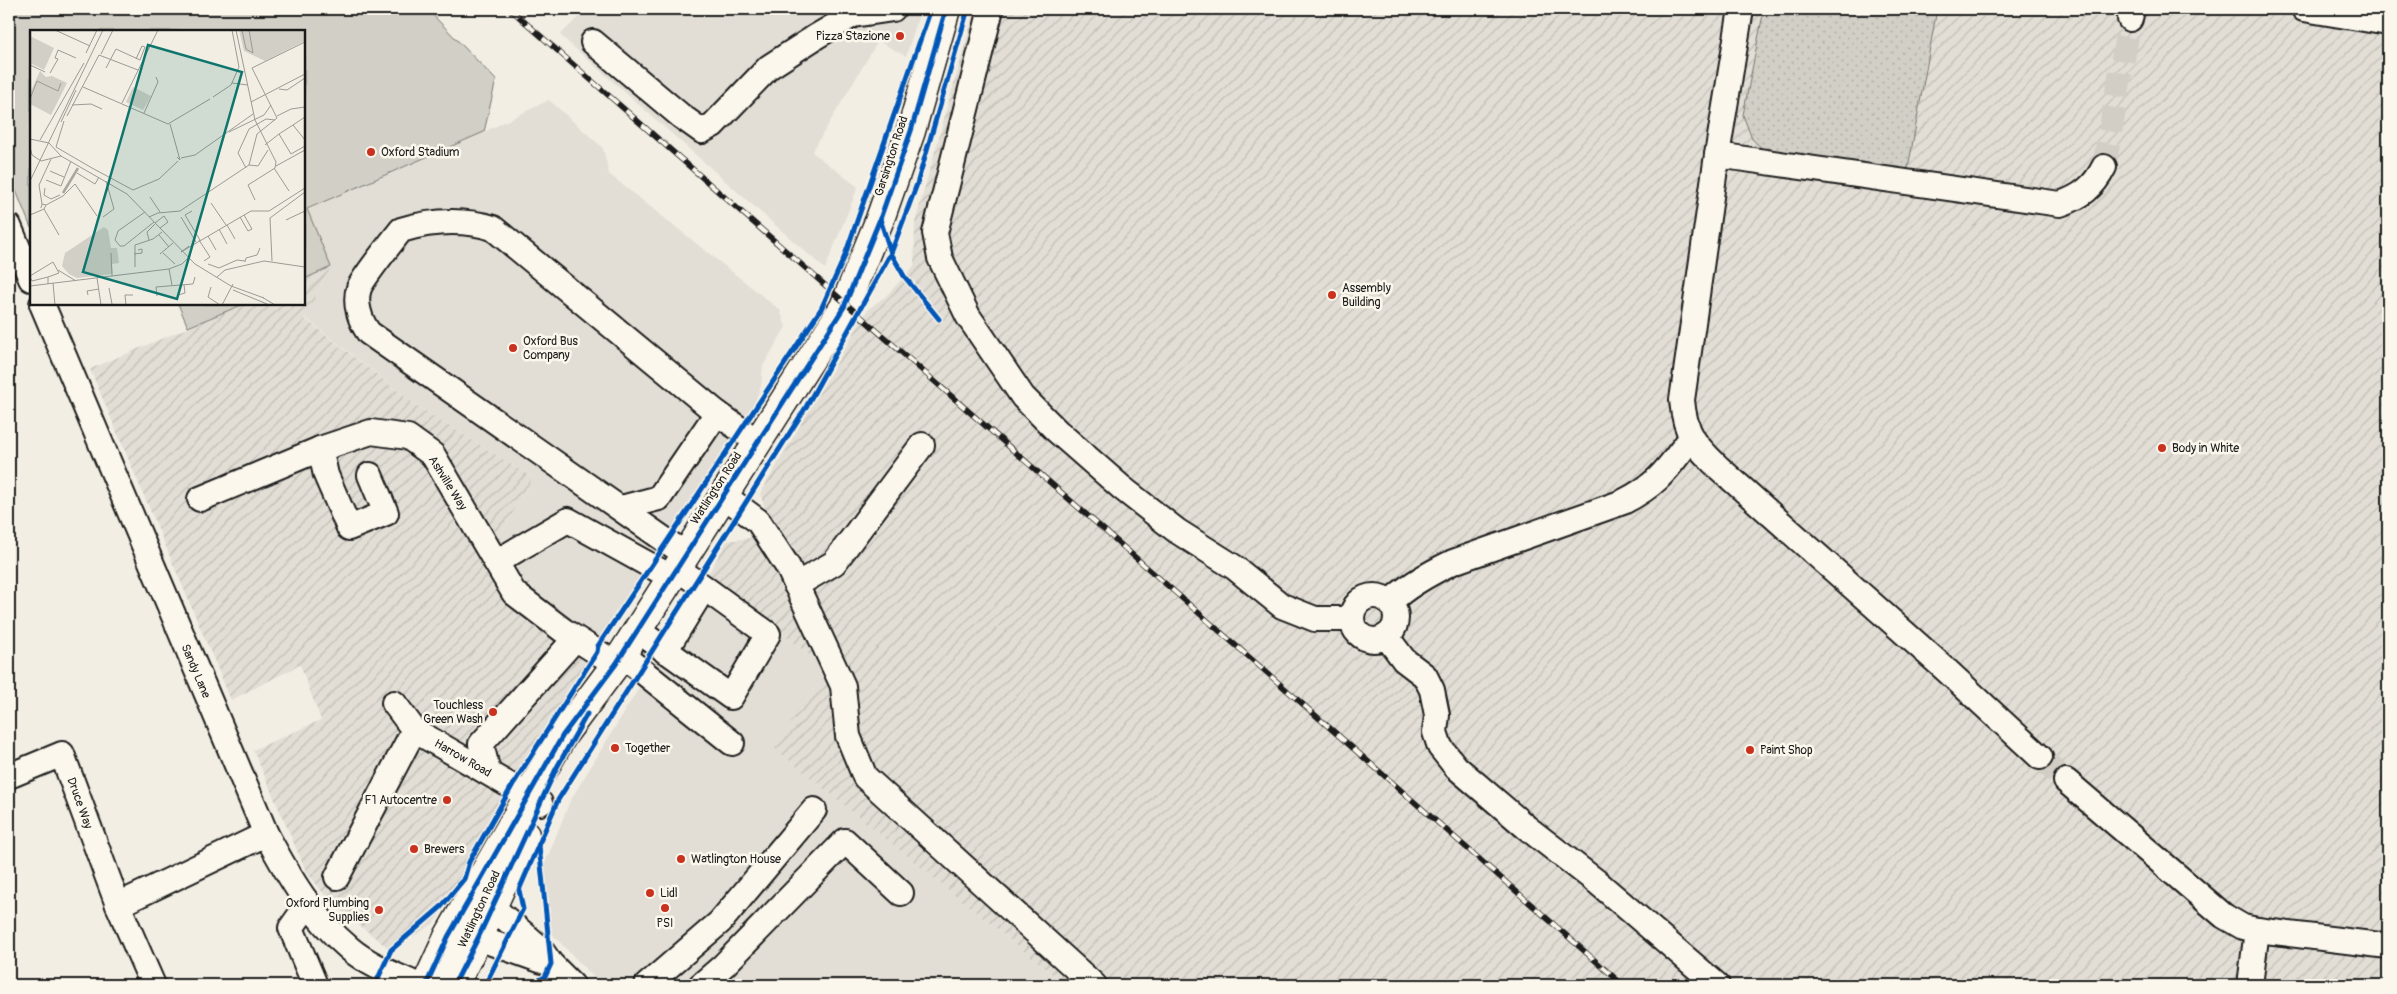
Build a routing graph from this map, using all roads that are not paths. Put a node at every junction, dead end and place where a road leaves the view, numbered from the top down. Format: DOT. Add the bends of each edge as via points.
graph roads {
  1 [pos="893,9"];
  2 [pos="946,9"];
  3 [pos="990,9"];
  4 [pos="1741,9"];
  5 [pos="2304,9"];
  6 [pos="2388,23"];
  7 [pos="593,42"];
  8 [pos="1717,155"];
  9 [pos="2104,167"];
  10 [pos="9,226"];
  11 [pos="30,277"];
  12 [pos="42,305"];
  13 [pos="844,307"];
  14 [pos="717,413"];
  15 [pos="1691,438"];
  16 [pos="758,442"];
  17 [pos="922,445"];
  18 [pos="320,449"];
  19 [pos="370,475"];
  20 [pos="723,495"];
  21 [pos="200,499"];
  22 [pos="621,508"];
  23 [pos="496,562"];
  24 [pos="678,566"];
  25 [pos="796,585"];
  26 [pos="704,588"];
  27 [pos="1390,602"];
  28 [pos="1352,619"];
  29 [pos="637,630"];
  30 [pos="1386,636"];
  31 [pos="575,639"];
  32 [pos="665,651"];
  33 [pos="614,666"];
  34 [pos="394,703"];
  35 [pos="414,730"];
  36 [pos="732,744"];
  37 [pos="2040,757"];
  38 [pos="488,772"];
  39 [pos="9,776"];
  40 [pos="2066,781"];
  41 [pos="534,799"];
  42 [pos="814,810"];
  43 [pos="266,834"];
  44 [pos="336,877"];
  45 [pos="901,893"];
  46 [pos="308,904"];
  47 [pos="118,905"];
  48 [pos="465,906"];
  49 [pos="492,907"];
  50 [pos="2257,930"];
  51 [pos="478,938"];
  52 [pos="2388,946"];
  53 [pos="551,964"];
  54 [pos="153,985"];
  55 [pos="315,985"];
  56 [pos="418,985"];
  57 [pos="426,985"];
  58 [pos="454,985"];
  59 [pos="572,985"];
  60 [pos="647,985"];
  61 [pos="701,985"];
  62 [pos="1094,985"];
  63 [pos="1717,985"];
  64 [pos="2250,985"];
  1 -- 7 [label="street" via="853,15 817,36 769,67 713,125 702,130"];
  2 -- 13 [label="main road, Garsington Road" via="902,158"];
  3 -- 28 [label="street" via="935,233 940,258 968,316 1023,397 1122,488 1177,530 1234,567 1282,606 1315,619"];
  4 -- 8 [label="street"];
  5 -- 6 [label="street"];
  8 -- 9 [label="street" via="2060,204 2084,193 2097,182"];
  8 -- 15 [label="street" via="1682,400 1683,418"];
  10 -- 11 [label="street"];
  12 -- 43 [label="street, Sandy Lane"];
  13 -- 16 [label="main road, Watlington Road"];
  14 -- 16 [label="street"];
  14 -- 22 [label="street" via="659,498"];
  14 -- 22 [label="street" via="493,228 476,223 438,222 401,230 359,288 361,322 369,333"];
  15 -- 27 [label="street" via="1662,477 1643,492 1453,562 1431,572"];
  15 -- 37 [label="street" via="1719,468"];
  16 -- 20 [label="main road, Watlington Road"];
  17 -- 25 [label="street" via="834,563"];
  18 -- 19 [label="street" via="326,475 349,528 386,513"];
  18 -- 21 [label="street, Ashville Way"];
  18 -- 23 [label="street, Ashville Way" via="371,432 408,437 433,455"];
  20 -- 24 [label="main road, Watlington Road"];
  20 -- 25 [label="street" via="758,521"];
  22 -- 24 [label="street"];
  23 -- 24 [label="street" via="568,520"];
  23 -- 31 [label="street, Ashville Way" via="514,593"];
  24 -- 26 [label="street"];
  24 -- 29 [label="main road, Watlington Road"];
  25 -- 62 [label="street" via="843,686 848,736 865,777"];
  26 -- 32 [label="street"];
  26 -- 32 [label="street" via="768,634 731,697"];
  27 -- 28 [label="street" via="1378,596 1365,597 1355,606"];
  27 -- 30 [label="street" via="1396,620"];
  28 -- 30 [label="street" via="1356,630 1364,637 1375,640"];
  29 -- 32 [label="street"];
  29 -- 33 [label="main road, Watlington Road"];
  30 -- 63 [label="street" via="1404,660 1425,676 1432,690 1435,732 1440,747 1456,767 1526,827 1598,882"];
  31 -- 33 [label="street, Ashville Way"];
  31 -- 38 [label="street" via="481,744"];
  33 -- 36 [label="street, Ashville Way"];
  33 -- 41 [label="main road, Watlington Road"];
  34 -- 35 [label="street, Harrow Road"];
  35 -- 38 [label="street, Harrow Road"];
  35 -- 44 [label="street"];
  38 -- 41 [label="street, Harrow Road"];
  39 -- 47 [label="street, Druce Way" via="62,754"];
  40 -- 50 [label="street" via="2224,916"];
  41 -- 48 [label="main road, Watlington Road"];
  41 -- 49 [label="main road, Watlington Road"];
  42 -- 60 [label="street" via="720,922"];
  43 -- 46 [label="street, Sandy Lane" via="292,883"];
  43 -- 47 [label="street"];
  45 -- 61 [label="street" via="845,841"];
  46 -- 55 [label="street" via="291,928"];
  46 -- 56 [label="street, Sandy Lane" via="351,950"];
  47 -- 54 [label="street, Druce Way"];
  48 -- 49 [label="street"];
  48 -- 51 [label="street"];
  48 -- 57 [label="main road, Watlington Road"];
  49 -- 51 [label="main road, Watlington Road"];
  49 -- 53 [label="street" via="539,947"];
  50 -- 52 [label="street"];
  50 -- 64 [label="street"];
  51 -- 53 [label="street"];
  51 -- 58 [label="main road, Watlington Road"];
  53 -- 59 [label="street"];
}
